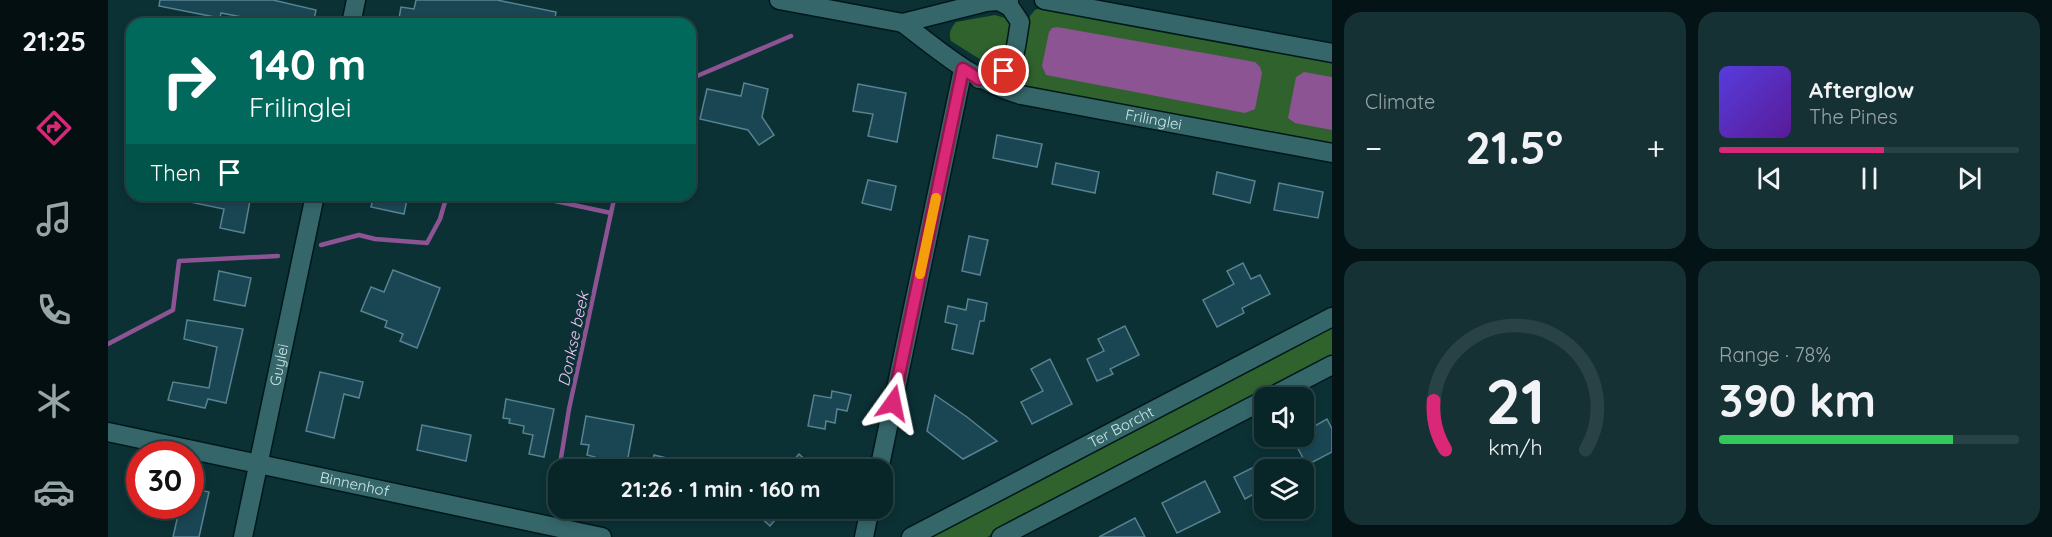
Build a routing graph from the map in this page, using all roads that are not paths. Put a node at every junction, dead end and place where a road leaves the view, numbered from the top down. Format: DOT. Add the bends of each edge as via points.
graph roads {
  1 [pos="356,0"];
  2 [pos="779,0"];
  3 [pos="1009,0"];
  4 [pos="1044,0"];
  5 [pos="999,1"];
  6 [pos="352,18"];
  7 [pos="903,23"];
  8 [pos="1332,53"];
  9 [pos="963,69"];
  10 [pos="979,79"];
  11 [pos="1332,153"];
  12 [pos="314,201"];
  13 [pos="1332,317"];
  14 [pos="1332,365"];
  15 [pos="1290,387"];
  16 [pos="1254,405"];
  17 [pos="108,432"];
  18 [pos="881,459"];
  19 [pos="258,465"];
  20 [pos="868,519"];
  21 [pos="243,537"];
  22 [pos="602,537"];
  23 [pos="864,537"];
  24 [pos="911,537"];
  25 [pos="1000,537"];
  1 -- 6 [label="street"];
  2 -- 7 [label="street, Frilinglei"];
  3 -- 5 [label="street, Frilinglei"];
  4 -- 8 [label="street"];
  5 -- 7 [label="street, Frilinglei"];
  5 -- 10 [label="street" via="1010,7 1020,22 1013,60 1004,71"];
  7 -- 9 [label="street, Frilinglei"];
  9 -- 10 [label="street, Frilinglei"];
  9 -- 18 [label="street"];
  10 -- 11 [label="street, Frilinglei" via="1022,94"];
  12 -- 19 [label="street, Guylei"];
  13 -- 24 [label="street, Ter Borcht"];
  14 -- 15 [label="street"];
  16 -- 25 [label="street"];
  17 -- 19 [label="street, Binnenhof"];
  19 -- 21 [label="street, Guylei"];
  19 -- 22 [label="street, Binnenhof"];
  20 -- 23 [label="street"];
}
